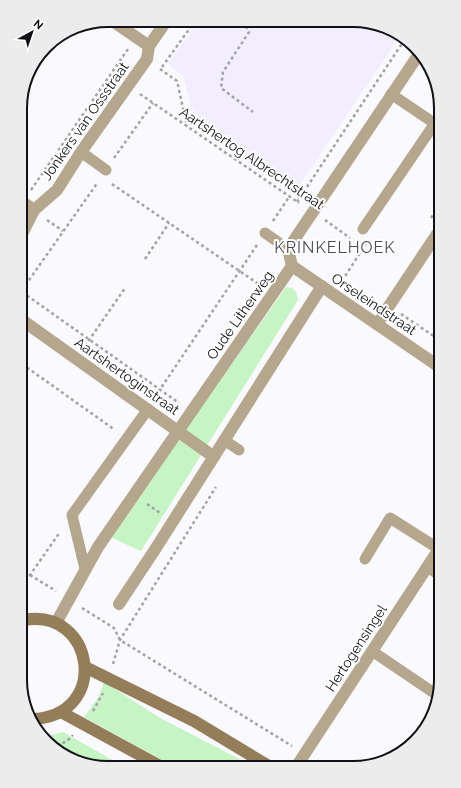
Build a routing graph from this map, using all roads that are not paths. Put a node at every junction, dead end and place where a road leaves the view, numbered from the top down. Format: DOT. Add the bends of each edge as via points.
graph roads {
  1 [pos="121,27"];
  2 [pos="162,27"];
  3 [pos="149,46"];
  4 [pos="416,58"];
  5 [pos="391,94"];
  6 [pos="434,122"];
  7 [pos="434,126"];
  8 [pos="81,152"];
  9 [pos="104,174"];
  10 [pos="27,205"];
  11 [pos="34,210"];
  12 [pos="27,224"];
  13 [pos="363,229"];
  14 [pos="265,233"];
  15 [pos="434,238"];
  16 [pos="288,249"];
  17 [pos="292,266"];
  18 [pos="322,286"];
  19 [pos="27,324"];
  20 [pos="376,324"];
  21 [pos="434,363"];
  22 [pos="148,409"];
  23 [pos="178,431"];
  24 [pos="224,440"];
  25 [pos="238,450"];
  26 [pos="214,457"];
  27 [pos="434,546"];
  28 [pos="434,556"];
  29 [pos="365,559"];
  30 [pos="427,567"];
  31 [pos="85,570"];
  32 [pos="434,571"];
  33 [pos="119,604"];
  34 [pos="27,620"];
  35 [pos="56,623"];
  36 [pos="372,651"];
  37 [pos="85,667"];
  38 [pos="433,692"];
  39 [pos="61,712"];
  40 [pos="37,719"];
  41 [pos="151,761"];
  42 [pos="260,761"];
  43 [pos="300,761"];
  1 -- 3 [label="street"];
  2 -- 3 [label="street, Jonkers van Ossstraat"];
  3 -- 8 [label="street, Jonkers van Ossstraat" via="147,59"];
  4 -- 5 [label="street"];
  5 -- 6 [label="lane"];
  5 -- 16 [label="street"];
  7 -- 13 [label="lane"];
  8 -- 9 [label="lane"];
  8 -- 11 [label="street, Jonkers van Ossstraat" via="57,190"];
  10 -- 11 [label="street"];
  11 -- 12 [label="street, Jonkers van Ossstraat"];
  14 -- 16 [label="lane"];
  15 -- 20 [label="street"];
  16 -- 17 [label="street, Oude Litherweg"];
  17 -- 18 [label="street, Orseleindstraat"];
  17 -- 23 [label="street, Oude Litherweg"];
  18 -- 20 [label="street, Orseleindstraat"];
  18 -- 24 [label="street"];
  19 -- 22 [label="street, Aartshertoginstraat"];
  20 -- 21 [label="street, Orseleindstraat"];
  22 -- 23 [label="street, Aartshertoginstraat"];
  22 -- 31 [label="lane" via="72,515"];
  23 -- 26 [label="street, Aartshertoginstraat"];
  23 -- 31 [label="street, Oude Litherweg"];
  24 -- 25 [label="lane"];
  24 -- 26 [label="street"];
  26 -- 33 [label="street"];
  27 -- 29 [label="lane" via="390,518"];
  28 -- 30 [label="street, Hertogensingel"];
  30 -- 32 [label="lane"];
  30 -- 36 [label="street, Hertogensingel"];
  31 -- 35 [label="street, Oude Litherweg"];
  34 -- 35 [label="main road" via="39,618"];
  35 -- 37 [label="main road" via="78,642"];
  36 -- 38 [label="lane"];
  36 -- 43 [label="street, Hertogensingel"];
  37 -- 39 [label="main road" via="81,690 76,699"];
  37 -- 42 [label="main road" via="194,721"];
  39 -- 40 [label="main road"];
  39 -- 41 [label="main road"];
}
